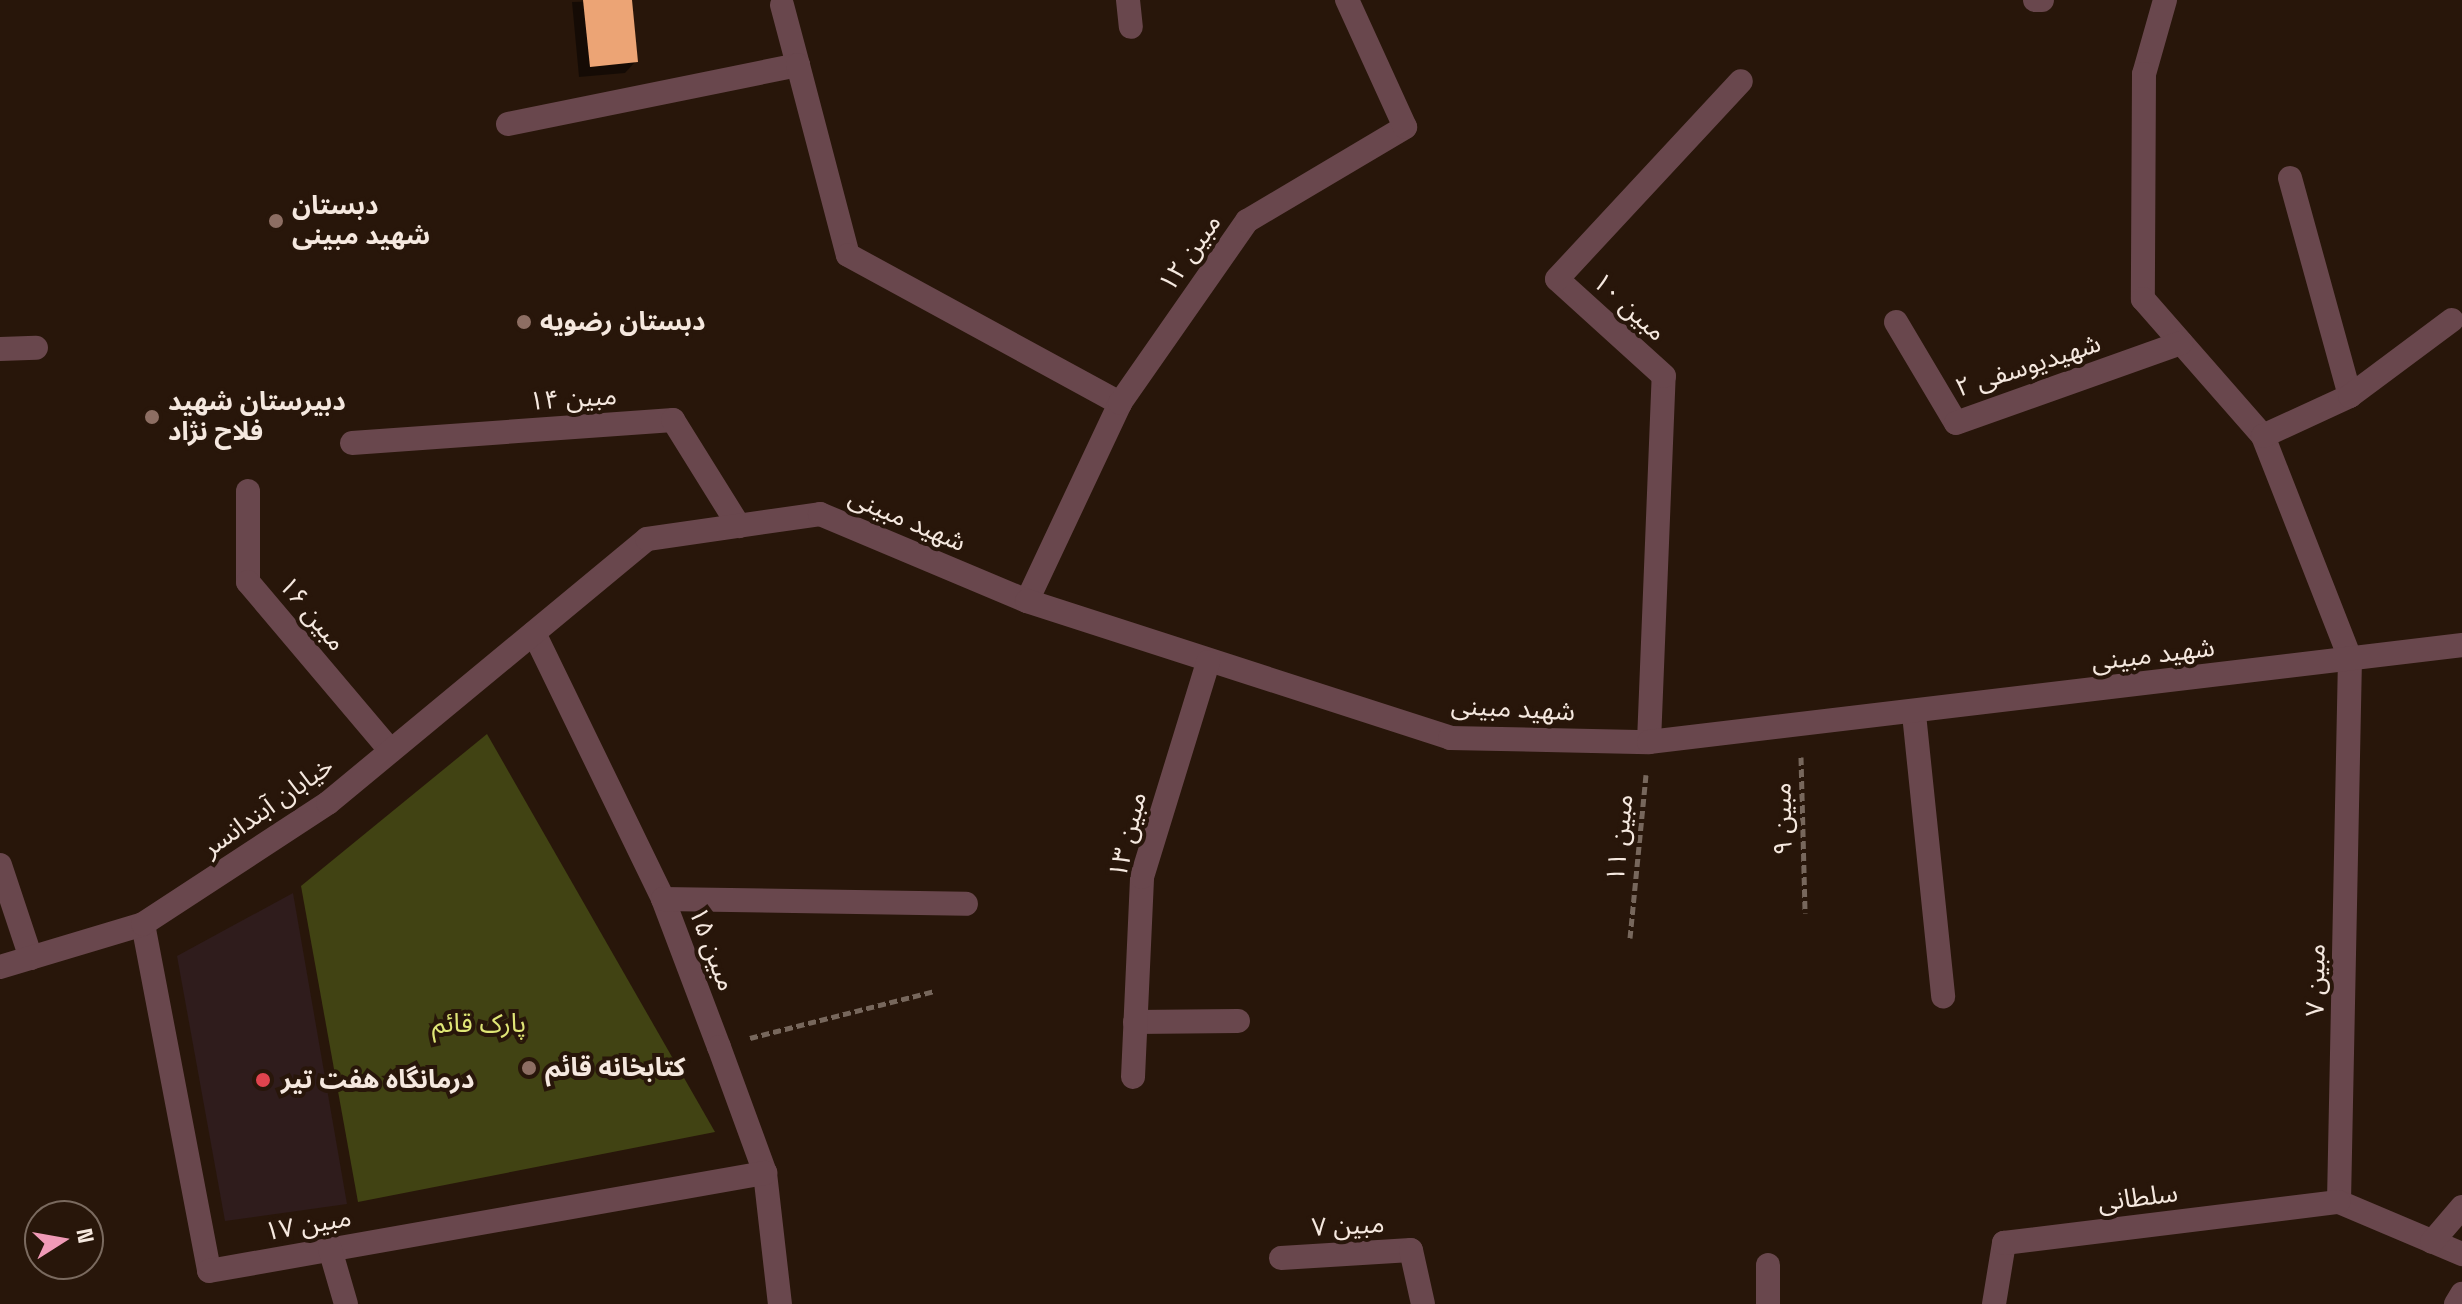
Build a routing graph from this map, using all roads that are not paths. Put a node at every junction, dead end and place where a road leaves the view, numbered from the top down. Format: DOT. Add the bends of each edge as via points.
graph roads {
  1 [pos="1128,0"];
  2 [pos="1347,0"];
  3 [pos="2035,0"];
  4 [pos="2042,0"];
  5 [pos="2165,0"];
  6 [pos="782,5"];
  7 [pos="1131,27"];
  8 [pos="798,65"];
  9 [pos="1741,81"];
  10 [pos="508,124"];
  11 [pos="2290,178"];
  12 [pos="2452,320"];
  13 [pos="1896,322"];
  14 [pos="2181,343"];
  15 [pos="36,348"];
  16 [pos="0,349"];
  17 [pos="2350,396"];
  18 [pos="1120,403"];
  19 [pos="2263,436"];
  20 [pos="352,443"];
  21 [pos="248,491"];
  22 [pos="739,526"];
  23 [pos="1027,601"];
  24 [pos="534,633"];
  25 [pos="2462,645"];
  26 [pos="2350,658"];
  27 [pos="1208,662"];
  28 [pos="1914,714"];
  29 [pos="1649,742"];
  30 [pos="391,751"];
  31 [pos="0,865"];
  32 [pos="663,899"];
  33 [pos="966,904"];
  34 [pos="143,924"];
  35 [pos="31,958"];
  36 [pos="0,967"];
  37 [pos="1943,997"];
  38 [pos="1238,1021"];
  39 [pos="1135,1022"];
  40 [pos="1133,1077"];
  41 [pos="765,1173"];
  42 [pos="2339,1202"];
  43 [pos="2462,1207"];
  44 [pos="2432,1242"];
  45 [pos="330,1249"];
  46 [pos="2462,1254"];
  47 [pos="1281,1258"];
  48 [pos="1768,1265"];
  49 [pos="2462,1294"];
  50 [pos="346,1304"];
  51 [pos="780,1304"];
  52 [pos="1423,1304"];
  53 [pos="1768,1304"];
  54 [pos="1994,1304"];
  55 [pos="2456,1304"];
  1 -- 7 [label="street"];
  2 -- 18 [label="street, مبین ۱۲" via="1405,127 1247,221"];
  3 -- 4 [label="street"];
  5 -- 14 [label="street" via="2144,74 2143,299"];
  6 -- 8 [label="street"];
  8 -- 10 [label="street"];
  8 -- 18 [label="street" via="848,255"];
  9 -- 29 [label="street, مبین ۱۰" via="1557,279 1664,376"];
  11 -- 17 [label="street"];
  12 -- 17 [label="street"];
  13 -- 14 [label="street, شهیدیوسفی ۲" via="1956,423"];
  14 -- 19 [label="street"];
  15 -- 16 [label="street"];
  17 -- 19 [label="street"];
  18 -- 23 [label="street, مبین ۱۲"];
  19 -- 26 [label="street"];
  20 -- 22 [label="street, مبین ۱۴" via="673,420"];
  21 -- 30 [label="street, مبین ۱۶" via="248,582"];
  22 -- 23 [label="street, شهید مبینی" via="820,514"];
  22 -- 24 [label="street, شهید مبینی" via="647,539"];
  23 -- 27 [label="street, شهید مبینی"];
  24 -- 30 [label="street, خیابان آبندانسر"];
  24 -- 32 [label="street, مبین ۱۵"];
  25 -- 26 [label="street, شهید مبینی"];
  26 -- 28 [label="street, شهید مبینی"];
  26 -- 42 [label="street, مبین ۷"];
  27 -- 29 [label="street, شهید مبینی" via="1450,738"];
  27 -- 39 [label="street, مبین ۱۳" via="1142,877"];
  28 -- 29 [label="street, شهید مبینی"];
  28 -- 37 [label="street"];
  30 -- 34 [label="street, خیابان آبندانسر" via="328,803"];
  31 -- 35 [label="street"];
  32 -- 33 [label="street"];
  32 -- 41 [label="street, مبین ۱۵"];
  34 -- 35 [label="street, خیابان آبندانسر"];
  34 -- 45 [label="street, مبین ۱۷" via="209,1271"];
  35 -- 36 [label="street, خیابان آبندانسر"];
  38 -- 39 [label="street"];
  39 -- 40 [label="street, مبین ۱۳"];
  41 -- 45 [label="street, مبین ۱۷"];
  41 -- 51 [label="street, مبین ۱۵"];
  42 -- 44 [label="street"];
  42 -- 54 [label="street, سلطانی" via="2004,1243"];
  43 -- 44 [label="street"];
  44 -- 46 [label="street"];
  45 -- 50 [label="street"];
  47 -- 52 [label="street, مبین ۷" via="1411,1250"];
  48 -- 53 [label="street"];
  49 -- 55 [label="street"];
}
